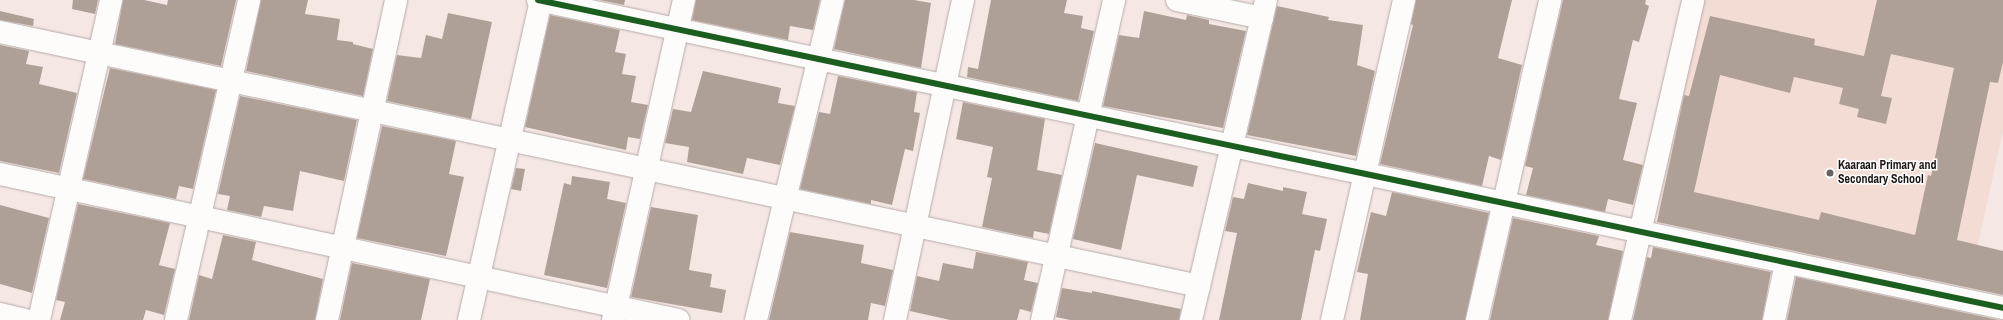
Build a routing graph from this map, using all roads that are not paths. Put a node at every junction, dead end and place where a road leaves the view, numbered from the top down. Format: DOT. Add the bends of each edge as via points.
graph roads {
  1 [pos="111,0"];
  2 [pos="249,0"];
  3 [pos="396,0"];
  4 [pos="540,0"];
  5 [pos="684,0"];
  6 [pos="833,0"];
  7 [pos="963,0"];
  8 [pos="1114,0"];
  9 [pos="1177,0"];
  10 [pos="1404,0"];
  11 [pos="1550,0"];
  12 [pos="1693,0"];
  13 [pos="1264,9"];
  14 [pos="678,29"];
  15 [pos="0,32"];
  16 [pos="99,53"];
  17 [pos="819,59"];
  18 [pos="231,81"];
  19 [pos="944,86"];
  20 [pos="372,110"];
  21 [pos="1088,116"];
  22 [pos="509,140"];
  23 [pos="1232,146"];
  24 [pos="646,169"];
  25 [pos="0,174"];
  26 [pos="1364,175"];
  27 [pos="68,189"];
  28 [pos="785,198"];
  29 [pos="1504,203"];
  30 [pos="200,218"];
  31 [pos="915,226"];
  32 [pos="1640,232"];
  33 [pos="342,248"];
  34 [pos="1056,256"];
  35 [pos="1786,263"];
  36 [pos="478,277"];
  37 [pos="1199,286"];
  38 [pos="2003,308"];
  39 [pos="614,313"];
  40 [pos="0,314"];
  41 [pos="25,320"];
  42 [pos="39,320"];
  43 [pos="176,320"];
  44 [pos="327,320"];
  45 [pos="469,320"];
  46 [pos="678,320"];
  47 [pos="756,320"];
  48 [pos="895,320"];
  49 [pos="1042,320"];
  50 [pos="1192,320"];
  51 [pos="1332,320"];
  52 [pos="1477,320"];
  53 [pos="1620,320"];
  54 [pos="1774,320"];
  1 -- 16 [label="street"];
  2 -- 18 [label="street"];
  3 -- 20 [label="street"];
  4 -- 14 [label="street"];
  4 -- 22 [label="street"];
  5 -- 14 [label="street"];
  6 -- 17 [label="street"];
  7 -- 19 [label="street"];
  8 -- 21 [label="street"];
  9 -- 13 [label="street"];
  10 -- 26 [label="street"];
  11 -- 29 [label="street"];
  12 -- 32 [label="street"];
  13 -- 23 [label="street"];
  14 -- 17 [label="street"];
  14 -- 24 [label="street"];
  15 -- 16 [label="street"];
  16 -- 18 [label="street"];
  16 -- 27 [label="street"];
  17 -- 19 [label="street"];
  17 -- 28 [label="street"];
  18 -- 20 [label="street"];
  18 -- 30 [label="street"];
  19 -- 21 [label="street"];
  19 -- 31 [label="street"];
  20 -- 22 [label="street"];
  20 -- 33 [label="street"];
  21 -- 23 [label="street"];
  21 -- 34 [label="street"];
  22 -- 24 [label="street"];
  22 -- 36 [label="street"];
  23 -- 26 [label="street"];
  23 -- 37 [label="street"];
  24 -- 28 [label="street"];
  24 -- 39 [label="street"];
  25 -- 27 [label="street"];
  26 -- 29 [label="street"];
  26 -- 51 [label="street"];
  27 -- 30 [label="street"];
  27 -- 42 [label="street"];
  28 -- 31 [label="street"];
  28 -- 47 [label="street"];
  29 -- 32 [label="street"];
  29 -- 52 [label="street"];
  30 -- 33 [label="street"];
  30 -- 43 [label="street"];
  31 -- 34 [label="street"];
  31 -- 48 [label="street"];
  32 -- 35 [label="street"];
  32 -- 53 [label="street"];
  33 -- 36 [label="street"];
  33 -- 44 [label="street"];
  34 -- 37 [label="street"];
  34 -- 49 [label="street"];
  35 -- 38 [label="street"];
  35 -- 54 [label="street"];
  36 -- 39 [label="street"];
  36 -- 45 [label="street"];
  37 -- 50 [label="street"];
  39 -- 46 [label="street"];
  40 -- 41 [label="street"];
}
